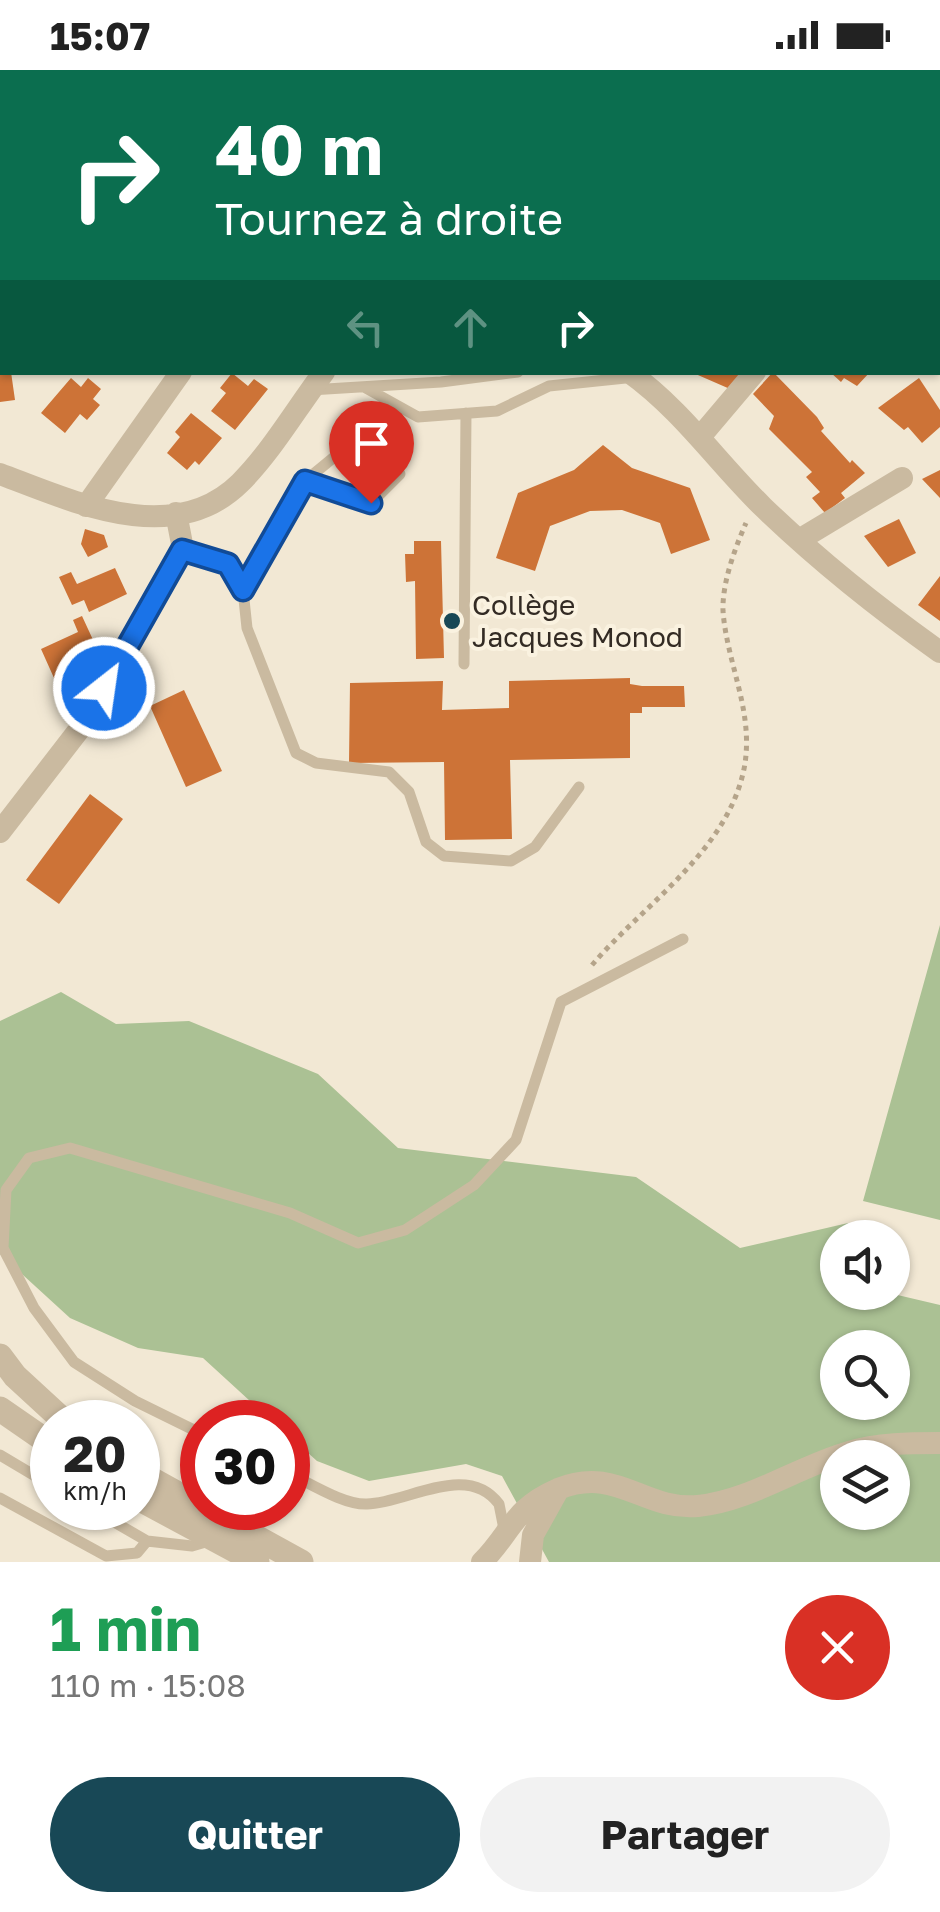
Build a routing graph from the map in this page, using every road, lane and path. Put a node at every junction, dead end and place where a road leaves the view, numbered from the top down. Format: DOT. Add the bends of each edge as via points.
graph roads {
  1 [pos="179,375"];
  2 [pos="487,375"];
  3 [pos="632,375"];
  4 [pos="752,375"];
  5 [pos="317,381"];
  6 [pos="364,387"];
  7 [pos="466,414"];
  8 [pos="700,438"];
  9 [pos="0,474"];
  10 [pos="902,478"];
  11 [pos="305,481"];
  12 [pos="756,500"];
  13 [pos="86,506"];
  14 [pos="176,512"];
  15 [pos="799,540"];
  16 [pos="182,550"];
  17 [pos="243,590"];
  18 [pos="940,652"];
  19 [pos="464,664"];
  20 [pos="579,787"];
  21 [pos="0,832"];
  22 [pos="683,939"];
  23 [pos="561,1002"];
  24 [pos="0,1356"];
  25 [pos="41,1400"];
  26 [pos="0,1409"];
  27 [pos="180,1423"];
  28 [pos="30,1430"];
  29 [pos="940,1443"];
  30 [pos="0,1455"];
  31 [pos="30,1473"];
  32 [pos="310,1482"];
  33 [pos="160,1484"];
  34 [pos="559,1489"];
  35 [pos="0,1498"];
  36 [pos="160,1511"];
  37 [pos="504,1529"];
  38 [pos="128,1530"];
  39 [pos="211,1540"];
  40 [pos="147,1541"];
  41 [pos="135,1557"];
  42 [pos="257,1562"];
  43 [pos="302,1562"];
  44 [pos="482,1562"];
  45 [pos="530,1562"];
  1 -- 13 [label="street"];
  2 -- 6 [label="lane"];
  3 -- 7 [label="lane" via="549,386 497,411"];
  3 -- 8 [label="street" via="664,396"];
  4 -- 8 [label="street"];
  5 -- 6 [label="lane"];
  5 -- 14 [label="street" via="238,485 206,505"];
  6 -- 7 [label="lane" via="418,418"];
  7 -- 19 [label="lane"];
  8 -- 12 [label="street"];
  9 -- 13 [label="street"];
  10 -- 15 [label="street"];
  11 -- 11 [label="lane" via="371,503 400,474 350,444"];
  11 -- 17 [label="lane"];
  12 -- 15 [label="street"];
  12 -- 23 [label="path" via="736,547 723,608 747,712 744,769 724,819 686,868"];
  13 -- 14 [label="street" via="128,518"];
  14 -- 16 [label="street"];
  15 -- 18 [label="street"];
  16 -- 17 [label="lane" via="228,564"];
  16 -- 21 [label="street" via="85,722"];
  17 -- 20 [label="lane" via="247,628 296,753 389,772 409,792 426,842 444,856 511,861 535,848"];
  22 -- 23 [label="lane"];
  23 -- 27 [label="lane" via="516,1140 474,1186 405,1230 358,1243 290,1214 70,1148 30,1158 6,1190 4,1248 34,1308 74,1362"];
  24 -- 25 [label="street"];
  26 -- 28 [label="street"];
  29 -- 34 [label="street" via="850,1451 710,1505 674,1506 604,1480"];
  30 -- 31 [label="lane"];
  32 -- 37 [label="lane" via="363,1505 444,1486 476,1487 499,1504"];
  33 -- 43 [label="street"];
  34 -- 37 [label="street"];
  34 -- 45 [label="street" via="533,1535"];
  35 -- 41 [label="lane" via="106,1556"];
  36 -- 39 [label="street"];
  37 -- 44 [label="street"];
  38 -- 40 [label="lane"];
  39 -- 40 [label="lane" via="192,1546"];
  39 -- 42 [label="street"];
  40 -- 41 [label="lane"];
}
